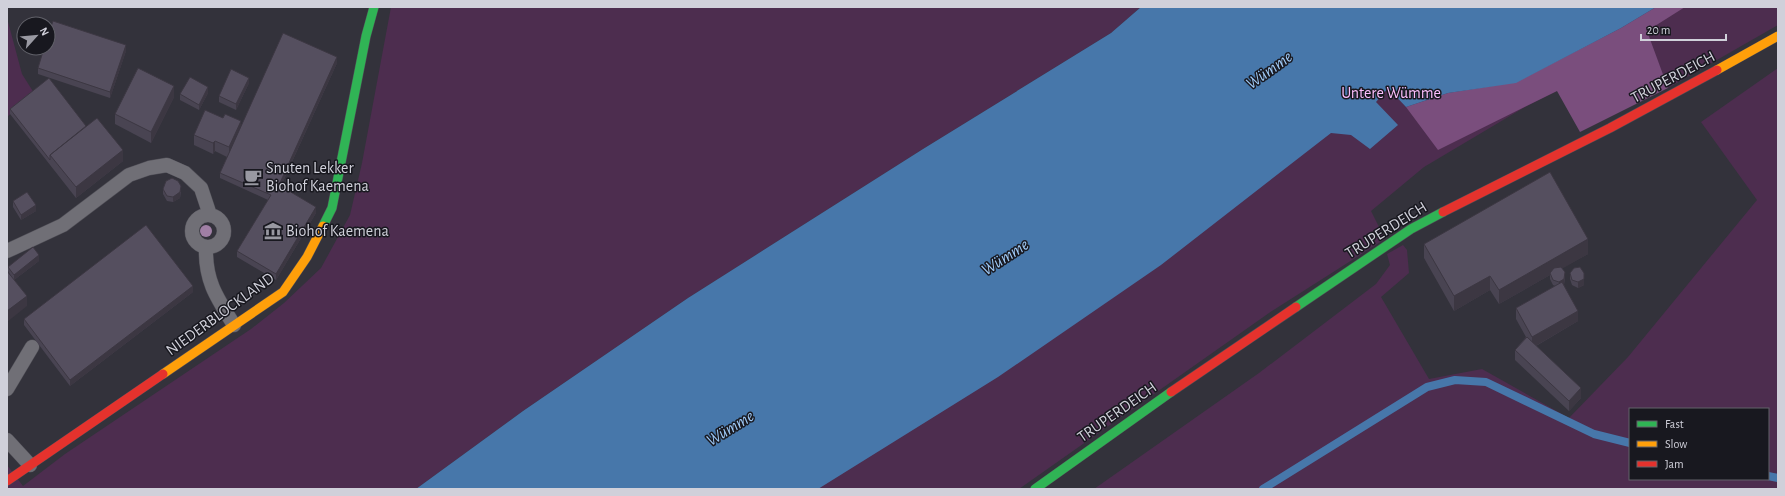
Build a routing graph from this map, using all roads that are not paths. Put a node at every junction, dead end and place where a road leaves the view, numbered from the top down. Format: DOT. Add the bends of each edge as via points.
graph roads {
  1 [pos="374,7"];
  2 [pos="1778,36"];
  3 [pos="210,215"];
  4 [pos="206,248"];
  5 [pos="7,251"];
  6 [pos="234,325"];
  7 [pos="32,347"];
  8 [pos="7,389"];
  9 [pos="7,440"];
  10 [pos="30,465"];
  11 [pos="7,481"];
  12 [pos="1035,489"];
  1 -- 6 [label="street, NIEDERBLOCKLAND" via="332,208 307,257 283,292"];
  2 -- 12 [label="street, TRUPERDEICH" via="1610,128 1490,186 1411,229 1156,402"];
  3 -- 4 [label="lane" via="219,219 224,233 216,246"];
  3 -- 4 [label="lane" via="195,220 191,229 196,243"];
  3 -- 5 [label="lane" via="201,188 185,173 167,165 149,168 129,175 63,225"];
  4 -- 6 [label="lane" via="212,289"];
  6 -- 10 [label="street, NIEDERBLOCKLAND"];
  7 -- 8 [label="lane"];
  9 -- 10 [label="lane"];
  10 -- 11 [label="street, NIEDERBLOCKLAND"];
}
